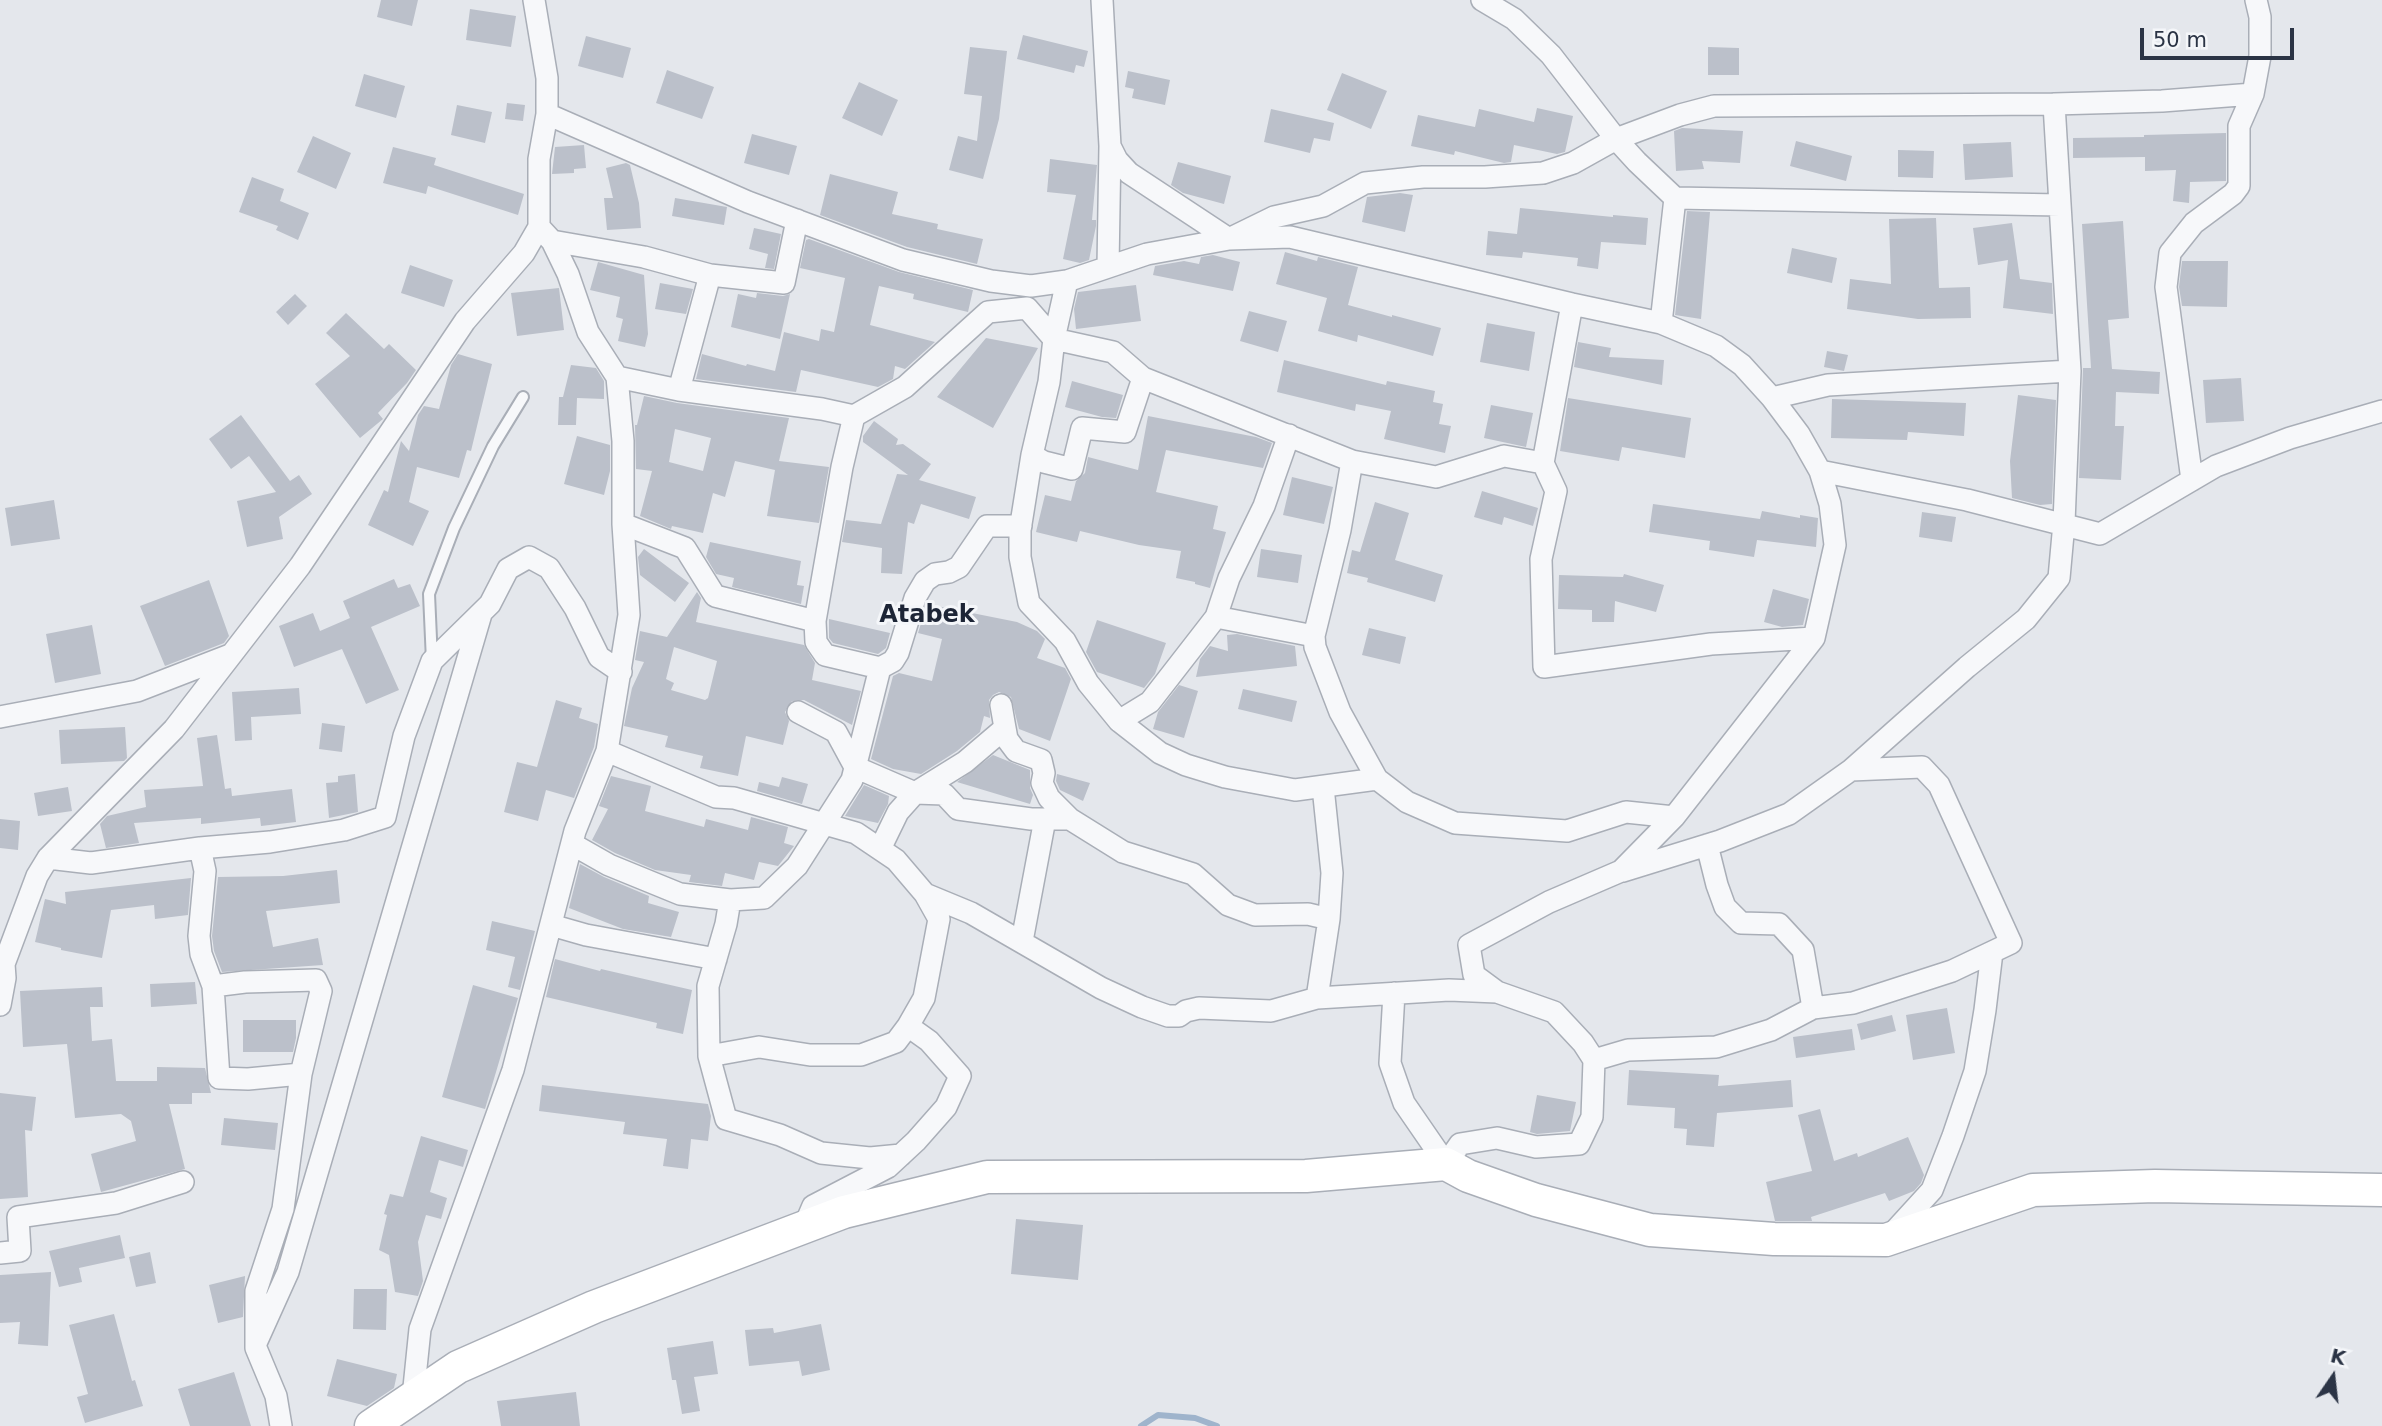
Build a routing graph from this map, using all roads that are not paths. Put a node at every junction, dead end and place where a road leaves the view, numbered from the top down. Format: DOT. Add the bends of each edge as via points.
graph roads {
  1 [pos="534,0"];
  2 [pos="1102,0"];
  3 [pos="1482,0"];
  4 [pos="2256,0"];
  5 [pos="2253,94"];
  6 [pos="2054,104"];
  7 [pos="547,114"];
  8 [pos="1616,139"];
  9 [pos="1110,146"];
  10 [pos="1675,198"];
  11 [pos="2060,205"];
  12 [pos="797,220"];
  13 [pos="546,234"];
  14 [pos="1229,239"];
  15 [pos="1108,267"];
  16 [pos="710,275"];
  17 [pos="1067,281"];
  18 [pos="1031,286"];
  19 [pos="1572,304"];
  20 [pos="988,312"];
  21 [pos="1661,323"];
  22 [pos="1054,339"];
  23 [pos="2070,371"];
  24 [pos="617,377"];
  25 [pos="1143,378"];
  26 [pos="679,390"];
  27 [pos="523,397"];
  28 [pos="1772,398"];
  29 [pos="2382,411"];
  30 [pos="854,416"];
  31 [pos="1289,435"];
  32 [pos="1032,455"];
  33 [pos="1352,461"];
  34 [pos="1543,463"];
  35 [pos="1820,471"];
  36 [pos="2192,480"];
  37 [pos="2064,523"];
  38 [pos="624,524"];
  39 [pos="1021,526"];
  40 [pos="481,612"];
  41 [pos="1216,617"];
  42 [pos="815,621"];
  43 [pos="1314,636"];
  44 [pos="1814,638"];
  45 [pos="231,654"];
  46 [pos="432,661"];
  47 [pos="880,668"];
  48 [pos="621,672"];
  49 [pos="1000,705"];
  50 [pos="798,712"];
  51 [pos="0,717"];
  52 [pos="1119,721"];
  53 [pos="1005,728"];
  54 [pos="607,751"];
  55 [pos="855,767"];
  56 [pos="1851,770"];
  57 [pos="1377,779"];
  58 [pos="1323,786"];
  59 [pos="915,793"];
  60 [pos="1674,817"];
  61 [pos="1045,819"];
  62 [pos="1070,819"];
  63 [pos="824,824"];
  64 [pos="572,844"];
  65 [pos="1707,845"];
  66 [pos="200,848"];
  67 [pos="880,849"];
  68 [pos="48,858"];
  69 [pos="1621,872"];
  70 [pos="925,894"];
  71 [pos="730,900"];
  72 [pos="1329,919"];
  73 [pos="551,925"];
  74 [pos="1022,941"];
  75 [pos="1992,952"];
  76 [pos="716,959"];
  77 [pos="2,964"];
  78 [pos="213,986"];
  79 [pos="1497,992"];
  80 [pos="1394,993"];
  81 [pos="1317,998"];
  82 [pos="0,1005"];
  83 [pos="1813,1008"];
  84 [pos="908,1026"];
  85 [pos="709,1056"];
  86 [pos="1594,1060"];
  87 [pos="301,1074"];
  88 [pos="901,1155"];
  89 [pos="1446,1164"];
  90 [pos="183,1182"];
  91 [pos="2382,1190"];
  92 [pos="804,1227"];
  93 [pos="1886,1240"];
  94 [pos="0,1253"];
  95 [pos="256,1343"];
  96 [pos="413,1397"];
  97 [pos="281,1426"];
  98 [pos="371,1426"];
  1 -- 7 [label="street" via="547,78"];
  2 -- 9 [label="street"];
  3 -- 8 [label="street" via="1514,19 1551,55"];
  4 -- 5 [label="street" via="2260,56"];
  5 -- 6 [label="street"];
  5 -- 36 [label="street" via="2239,126 2239,186 2194,223 2170,253 2166,287"];
  6 -- 8 [label="street" via="1714,107"];
  6 -- 11 [label="street"];
  7 -- 12 [label="street"];
  7 -- 13 [label="street" via="539,159"];
  8 -- 10 [label="street"];
  8 -- 14 [label="street" via="1573,163 1543,173 1365,183 1322,206 1274,217"];
  9 -- 14 [label="street" via="1129,173"];
  9 -- 15 [label="street"];
  10 -- 11 [label="street"];
  10 -- 21 [label="street"];
  11 -- 23 [label="street"];
  12 -- 16 [label="street" via="784,283"];
  12 -- 18 [label="street" via="903,260"];
  13 -- 16 [label="street"];
  13 -- 24 [label="street" via="568,274 588,332"];
  13 -- 45 [label="street" via="466,321 300,566"];
  14 -- 15 [label="street" via="1147,254"];
  14 -- 19 [label="street" via="1290,237"];
  15 -- 17 [label="street"];
  16 -- 26 [label="street"];
  17 -- 18 [label="street"];
  17 -- 22 [label="street"];
  18 -- 20 [label="street"];
  19 -- 21 [label="street"];
  19 -- 34 [label="street"];
  20 -- 22 [label="street" via="1027,307"];
  20 -- 30 [label="street" via="905,387"];
  21 -- 28 [label="street" via="1716,346 1742,365"];
  22 -- 25 [label="street" via="1112,352"];
  22 -- 32 [label="street"];
  23 -- 28 [label="street" via="1828,385"];
  23 -- 37 [label="street"];
  24 -- 26 [label="street"];
  24 -- 38 [label="street"];
  25 -- 31 [label="street"];
  25 -- 32 [label="street" via="1125,432 1082,428 1072,469"];
  26 -- 30 [label="street"];
  27 -- 46 [label="lane" via="493,446 429,594"];
  28 -- 35 [label="street"];
  29 -- 36 [label="street" via="2290,438"];
  30 -- 42 [label="street"];
  31 -- 33 [label="street"];
  31 -- 41 [label="street"];
  32 -- 39 [label="street"];
  33 -- 34 [label="street" via="1436,477 1504,456"];
  33 -- 43 [label="street"];
  34 -- 44 [label="street" via="1556,491 1541,559 1544,667 1711,645"];
  35 -- 37 [label="street"];
  35 -- 44 [label="street" via="1835,545"];
  36 -- 37 [label="street" via="2100,534"];
  37 -- 56 [label="street" via="2059,578 2026,620"];
  38 -- 42 [label="street" via="685,548 715,596"];
  38 -- 48 [label="street" via="629,615"];
  39 -- 47 [label="street" via="987,526 959,567 925,581 898,653"];
  39 -- 52 [label="street" via="1020,557 1029,603 1065,641 1088,683"];
  40 -- 46 [label="street"];
  40 -- 48 [label="street" via="508,569 528,557 549,568 599,656"];
  40 -- 95 [label="street" via="288,1272"];
  41 -- 43 [label="street"];
  41 -- 52 [label="street" via="1150,702"];
  42 -- 47 [label="street" via="816,642 825,655"];
  43 -- 57 [label="street" via="1339,712"];
  44 -- 60 [label="street"];
  45 -- 51 [label="street" via="137,691"];
  45 -- 68 [label="street" via="174,729"];
  46 -- 66 [label="street" via="404,736 384,817 344,830"];
  47 -- 55 [label="street"];
  48 -- 54 [label="street"];
  49 -- 53 [label="street"];
  50 -- 55 [label="street" via="836,732"];
  52 -- 58 [label="street" via="1160,753 1186,765 1262,786 1295,790"];
  53 -- 59 [label="street" via="965,762"];
  53 -- 62 [label="street" via="1016,751 1041,760 1042,783 1049,798"];
  54 -- 63 [label="street" via="716,797"];
  54 -- 64 [label="street"];
  55 -- 59 [label="street"];
  55 -- 63 [label="street" via="852,780"];
  56 -- 65 [label="street" via="1789,814"];
  56 -- 75 [label="street" via="1922,767 1939,785 2011,943"];
  57 -- 58 [label="street"];
  57 -- 60 [label="street" via="1407,802 1455,823 1567,831 1626,812"];
  58 -- 72 [label="street" via="1332,873"];
  59 -- 61 [label="street" via="944,794 958,809"];
  59 -- 67 [label="street" via="898,812"];
  60 -- 69 [label="street"];
  61 -- 62 [label="street"];
  61 -- 74 [label="street"];
  62 -- 72 [label="street" via="1123,852 1193,874 1228,905 1255,915 1308,914"];
  63 -- 67 [label="street" via="856,833"];
  63 -- 71 [label="street" via="797,866 764,898"];
  64 -- 71 [label="street" via="680,894"];
  64 -- 73 [label="street"];
  65 -- 69 [label="street"];
  65 -- 83 [label="street" via="1725,907 1741,923 1779,924 1803,950"];
  66 -- 68 [label="street" via="91,863"];
  66 -- 78 [label="street" via="205,871 198,936"];
  67 -- 70 [label="street" via="896,860"];
  68 -- 77 [label="street"];
  69 -- 79 [label="street" via="1549,902 1469,945 1474,975"];
  70 -- 74 [label="street"];
  70 -- 84 [label="street" via="939,919 924,998"];
  71 -- 76 [label="street"];
  72 -- 81 [label="street"];
  73 -- 76 [label="street"];
  73 -- 96 [label="street" via="513,1070 420,1329"];
  74 -- 81 [label="street" via="1101,988 1168,1016 1199,1008 1271,1011"];
  75 -- 83 [label="street" via="1952,971 1853,1003"];
  75 -- 93 [label="street" via="1975,1071 1953,1136 1932,1190"];
  76 -- 85 [label="street" via="708,986"];
  77 -- 82 [label="street" via="5,978"];
  78 -- 87 [label="street" via="219,1078"];
  78 -- 87 [label="street" via="316,980 321,991"];
  79 -- 80 [label="street"];
  79 -- 86 [label="street" via="1554,1012"];
  80 -- 81 [label="street"];
  80 -- 89 [label="street" via="1390,1063 1404,1103"];
  83 -- 86 [label="street" via="1771,1030 1716,1047 1628,1050"];
  84 -- 85 [label="street" via="896,1042 861,1055 810,1055 759,1047"];
  84 -- 88 [label="street" via="929,1041 960,1076 946,1107"];
  85 -- 88 [label="street" via="726,1119 821,1153 870,1158"];
  86 -- 89 [label="street" via="1592,1117 1579,1144 1536,1147 1497,1138 1460,1144"];
  87 -- 95 [label="street" via="284,1209 256,1291"];
  88 -- 92 [label="street" via="888,1167 813,1206"];
  89 -- 92 [label="street" via="1306,1176 987,1177 844,1212"];
  89 -- 93 [label="street" via="1536,1200 1650,1230 1774,1239"];
  90 -- 94 [label="street" via="116,1203 18,1217 20,1251"];
  91 -- 93 [label="street" via="2155,1186 2032,1190"];
  92 -- 96 [label="street" via="594,1307 458,1367"];
  95 -- 97 [label="street" via="276,1396"];
  96 -- 98 [label="street"];
}
